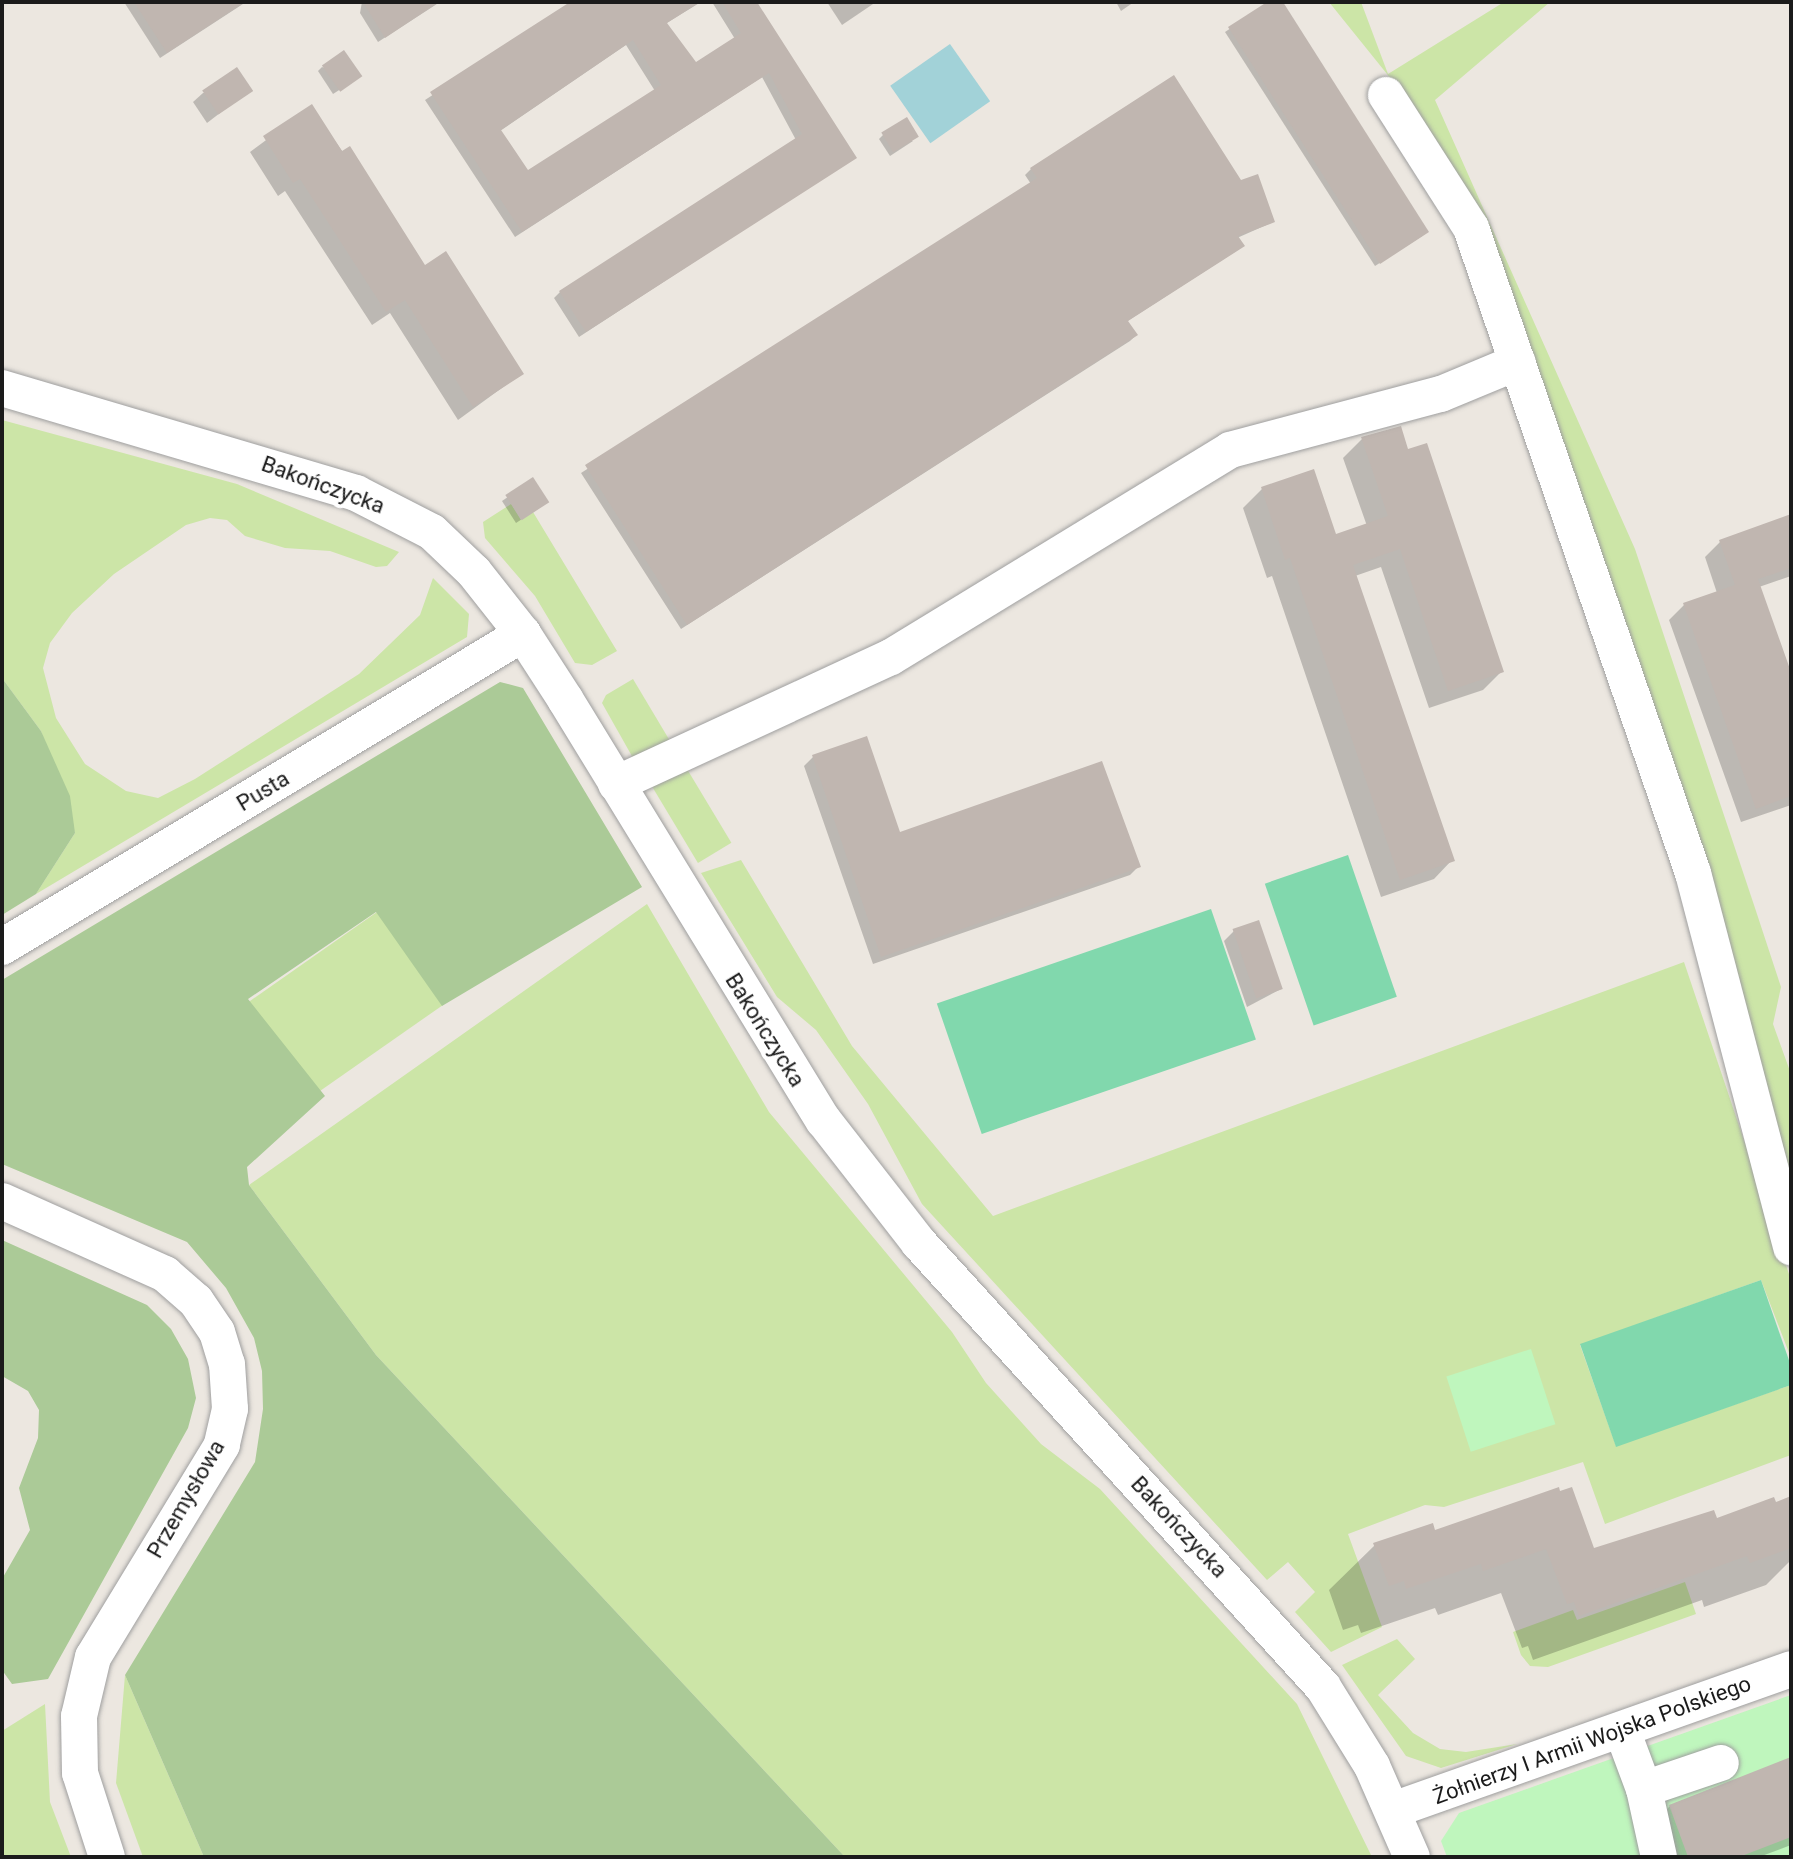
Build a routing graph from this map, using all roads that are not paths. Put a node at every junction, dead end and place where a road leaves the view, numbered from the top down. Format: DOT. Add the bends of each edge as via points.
graph roads {
  1 [pos="1386,95"];
  2 [pos="1518,362"];
  3 [pos="2,388"];
  4 [pos="523,634"];
  5 [pos="616,784"];
  6 [pos="2,947"];
  7 [pos="2,1201"];
  8 [pos="1791,1247"];
  9 [pos="1791,1669"];
  10 [pos="1622,1730"];
  11 [pos="1721,1763"];
  12 [pos="1644,1789"];
  13 [pos="1393,1810"];
  14 [pos="107,1857"];
  15 [pos="1412,1857"];
  16 [pos="1659,1857"];
  1 -- 2 [label="street" via="1471,228"];
  2 -- 5 [label="street" via="1441,394 1230,450 891,657"];
  2 -- 8 [label="street" via="1693,873"];
  3 -- 4 [label="street, Bakończycka" via="356,493 432,532 474,572"];
  4 -- 5 [label="street, Bakończycka"];
  4 -- 6 [label="street, Pusta"];
  5 -- 13 [label="street, Bakończycka" via="756,1018 861,1170 941,1268 1295,1653 1348,1722"];
  7 -- 14 [label="street, Przemysłowa" via="165,1274 196,1301 217,1332 227,1364 230,1409 222,1445 93,1657 79,1716 80,1773"];
  9 -- 10 [label="street, Żołnierzy I Armii Wojska Polskiego"];
  10 -- 12 [label="street"];
  10 -- 13 [label="street, Żołnierzy I Armii Wojska Polskiego"];
  11 -- 12 [label="street"];
  12 -- 16 [label="street"];
  13 -- 15 [label="street, Bakończycka"];
}
